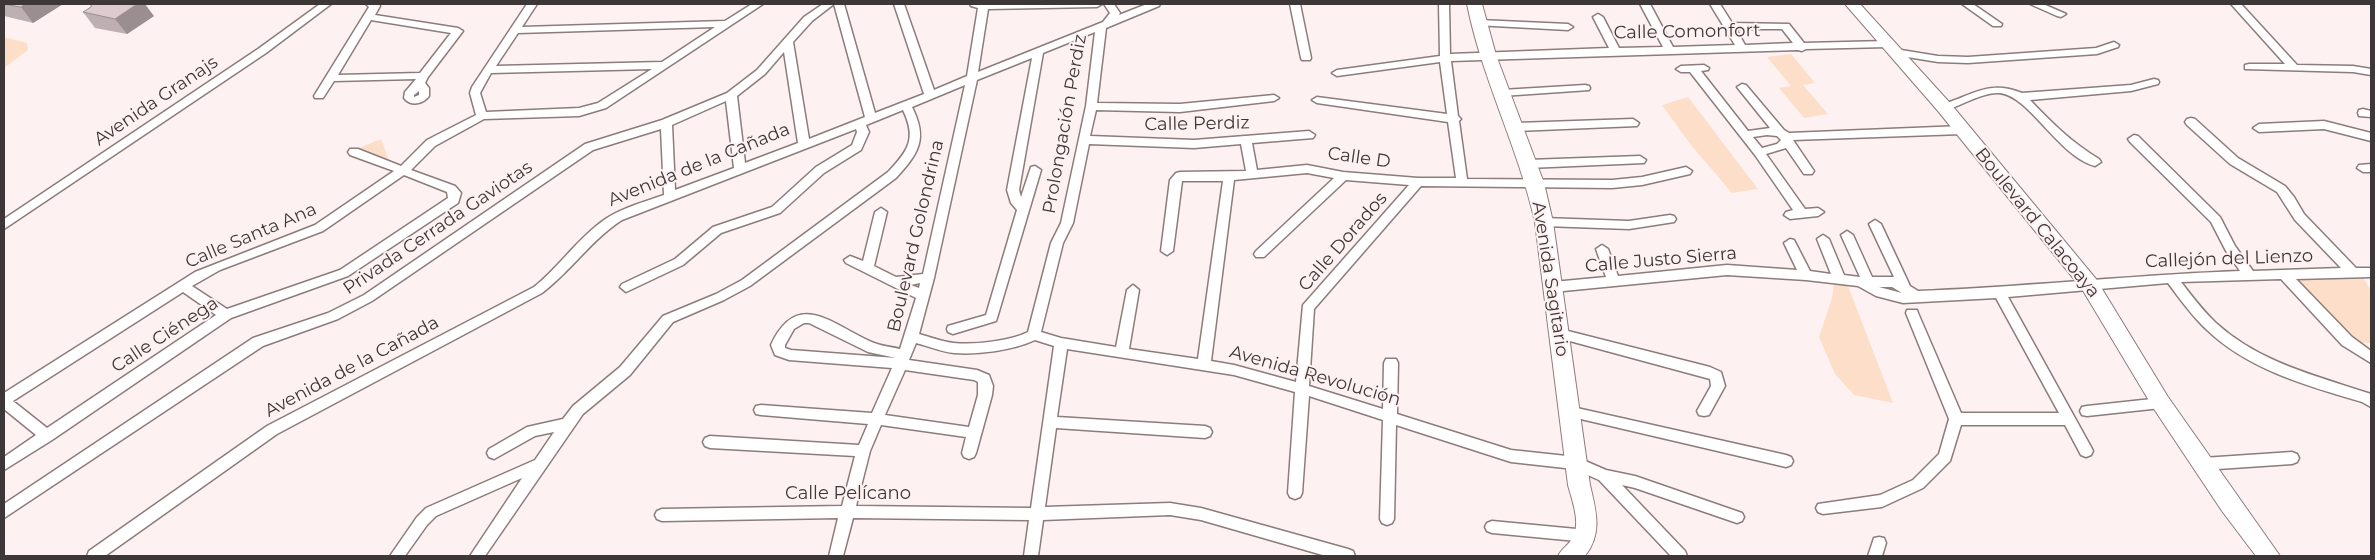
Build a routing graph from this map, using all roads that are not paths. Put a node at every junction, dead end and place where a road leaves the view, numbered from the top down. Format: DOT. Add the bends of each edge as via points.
graph roads {
  1 [pos="326,4"];
  2 [pos="371,4"];
  3 [pos="532,4"];
  4 [pos="758,4"];
  5 [pos="829,4"];
  6 [pos="839,4"];
  7 [pos="899,4"];
  8 [pos="981,4"];
  9 [pos="1097,4"];
  10 [pos="1109,4"];
  11 [pos="1155,4"];
  12 [pos="1295,4"];
  13 [pos="1444,4"];
  14 [pos="1474,4"];
  15 [pos="1645,4"];
  16 [pos="1715,4"];
  17 [pos="1852,4"];
  18 [pos="1967,4"];
  19 [pos="2035,4"];
  20 [pos="2236,4"];
  21 [pos="2061,14"];
  22 [pos="369,17"];
  23 [pos="1598,17"];
  24 [pos="1479,23"];
  25 [pos="727,24"];
  26 [pos="1997,24"];
  27 [pos="1728,26"];
  28 [pos="1101,27"];
  29 [pos="1568,27"];
  30 [pos="515,30"];
  31 [pos="788,43"];
  32 [pos="2114,45"];
  33 [pos="1742,48"];
  34 [pos="1802,48"];
  35 [pos="1891,48"];
  36 [pos="1669,49"];
  37 [pos="1615,50"];
  38 [pos="1038,52"];
  39 [pos="1488,55"];
  40 [pos="1306,58"];
  41 [pos="1445,58"];
  42 [pos="666,65"];
  43 [pos="2249,67"];
  44 [pos="1693,68"];
  45 [pos="2294,68"];
  46 [pos="488,70"];
  47 [pos="2371,72"];
  48 [pos="1337,73"];
  49 [pos="331,78"];
  50 [pos="972,78"];
  51 [pos="2154,82"];
  52 [pos="1742,87"];
  53 [pos="1585,88"];
  54 [pos="1502,93"];
  55 [pos="930,94"];
  56 [pos="731,95"];
  57 [pos="319,96"];
  58 [pos="2021,97"];
  59 [pos="1274,98"];
  60 [pos="1318,100"];
  61 [pos="906,105"];
  62 [pos="1091,106"];
  63 [pos="1944,107"];
  64 [pos="482,116"];
  65 [pos="871,118"];
  66 [pos="1455,119"];
  67 [pos="859,122"];
  68 [pos="2191,122"];
  69 [pos="666,123"];
  70 [pos="1633,123"];
  71 [pos="1516,127"];
  72 [pos="2259,128"];
  73 [pos="1962,130"];
  74 [pos="1309,135"];
  75 [pos="1746,135"];
  76 [pos="1785,137"];
  77 [pos="2371,138"];
  78 [pos="2134,139"];
  79 [pos="1085,140"];
  80 [pos="1246,140"];
  81 [pos="804,144"];
  82 [pos="354,152"];
  83 [pos="1759,152"];
  84 [pos="1640,160"];
  85 [pos="2095,162"];
  86 [pos="1528,164"];
  87 [pos="740,169"];
  88 [pos="404,170"];
  89 [pos="1035,170"];
  90 [pos="1686,171"];
  91 [pos="1808,172"];
  92 [pos="1252,175"];
  93 [pos="1229,176"];
  94 [pos="1342,176"];
  95 [pos="1418,182"];
  96 [pos="1462,183"];
  97 [pos="1535,183"];
  98 [pos="670,197"];
  99 [pos="1023,209"];
  100 [pos="882,212"];
  101 [pos="1818,212"];
  102 [pos="1670,219"];
  103 [pos="1544,222"];
  104 [pos="1876,224"];
  105 [pos="4,226"];
  106 [pos="1847,235"];
  107 [pos="1823,239"];
  108 [pos="1790,243"];
  109 [pos="1602,249"];
  110 [pos="1167,251"];
  111 [pos="1260,254"];
  112 [pos="850,260"];
  113 [pos="867,268"];
  114 [pos="2248,274"];
  115 [pos="2284,274"];
  116 [pos="1806,275"];
  117 [pos="2365,275"];
  118 [pos="928,278"];
  119 [pos="2171,278"];
  120 [pos="1839,279"];
  121 [pos="1614,281"];
  122 [pos="1864,281"];
  123 [pos="894,282"];
  124 [pos="2089,284"];
  125 [pos="182,285"];
  126 [pos="1904,286"];
  127 [pos="626,287"];
  128 [pos="1553,288"];
  129 [pos="1133,290"];
  130 [pos="2000,293"];
  131 [pos="923,296"];
  132 [pos="1916,296"];
  133 [pos="1912,313"];
  134 [pos="226,315"];
  135 [pos="953,329"];
  136 [pos="1560,334"];
  137 [pos="1037,336"];
  138 [pos="912,337"];
  139 [pos="1060,343"];
  140 [pos="1122,352"];
  141 [pos="2371,358"];
  142 [pos="903,359"];
  143 [pos="1391,363"];
  144 [pos="1204,364"];
  145 [pos="1302,389"];
  146 [pos="2370,398"];
  147 [pos="4,401"];
  148 [pos="2161,403"];
  149 [pos="761,410"];
  150 [pos="1568,410"];
  151 [pos="1704,410"];
  152 [pos="2087,411"];
  153 [pos="1390,417"];
  154 [pos="2068,418"];
  155 [pos="876,419"];
  156 [pos="1956,419"];
  157 [pos="1049,422"];
  158 [pos="567,424"];
  159 [pos="1205,432"];
  160 [pos="975,433"];
  161 [pos="47,436"];
  162 [pos="710,442"];
  163 [pos="863,451"];
  164 [pos="2086,452"];
  165 [pos="494,453"];
  166 [pos="969,453"];
  167 [pos="2292,458"];
  168 [pos="1786,461"];
  169 [pos="1576,463"];
  170 [pos="4,464"];
  171 [pos="539,464"];
  172 [pos="2203,464"];
  173 [pos="1604,476"];
  174 [pos="1295,493"];
  175 [pos="1823,508"];
  176 [pos="4,512"];
  177 [pos="846,512"];
  178 [pos="1035,514"];
  179 [pos="662,515"];
  180 [pos="1737,517"];
  181 [pos="1387,519"];
  182 [pos="1492,527"];
  183 [pos="1578,550"];
  184 [pos="94,556"];
  185 [pos="397,556"];
  186 [pos="477,556"];
  187 [pos="836,556"];
  188 [pos="1031,556"];
  189 [pos="1348,556"];
  190 [pos="1680,556"];
  191 [pos="2269,556"];
  1 -- 105 [label="street, Avenida Granajs"];
  2 -- 22 [label="street" via="375,6"];
  3 -- 30 [label="street"];
  4 -- 25 [label="street"];
  5 -- 31 [label="street, Privada Cerrada Gaviotas" via="808,19"];
  6 -- 65 [label="street"];
  7 -- 55 [label="street"];
  8 -- 9 [label="street"];
  8 -- 50 [label="street, Boulevard Golondrina"];
  10 -- 28 [label="street, Prolongación Perdiz" via="1114,13"];
  11 -- 28 [label="street, Avenida de la Cañada"];
  12 -- 40 [label="street"];
  13 -- 41 [label="street"];
  14 -- 24 [label="street, Avenida Sagitario"];
  15 -- 36 [label="street"];
  16 -- 27 [label="street"];
  17 -- 35 [label="street, Boulevard Calacoaya"];
  18 -- 26 [label="street"];
  19 -- 21 [label="street"];
  20 -- 45 [label="street"];
  22 -- 49 [label="street"];
  22 -- 49 [label="street" via="458,30 421,80"];
  23 -- 37 [label="street"];
  24 -- 29 [label="street"];
  24 -- 39 [label="street, Avenida Sagitario"];
  25 -- 30 [label="street"];
  25 -- 42 [label="street"];
  27 -- 33 [label="street"];
  27 -- 34 [label="street" via="1786,26"];
  28 -- 38 [label="street, Avenida de la Cañada"];
  28 -- 62 [label="street, Prolongación Perdiz"];
  30 -- 46 [label="street"];
  31 -- 56 [label="street, Privada Cerrada Gaviotas" via="761,72"];
  31 -- 81 [label="street"];
  32 -- 35 [label="street, Calle Comonfort" via="2097,51 1968,60 1938,59"];
  33 -- 34 [label="street, Calle Comonfort"];
  33 -- 36 [label="street, Calle Comonfort"];
  34 -- 35 [label="street, Calle Comonfort"];
  35 -- 63 [label="street, Boulevard Calacoaya"];
  36 -- 37 [label="street, Calle Comonfort"];
  37 -- 39 [label="street, Calle Comonfort"];
  38 -- 50 [label="street, Avenida de la Cañada"];
  38 -- 99 [label="street" via="1013,190 1017,203"];
  39 -- 41 [label="street, Calle Comonfort"];
  39 -- 54 [label="street, Avenida Sagitario"];
  41 -- 48 [label="street, Calle Comonfort"];
  41 -- 66 [label="street"];
  42 -- 46 [label="street"];
  42 -- 64 [label="street" via="592,110"];
  43 -- 45 [label="street"];
  44 -- 75 [label="street"];
  45 -- 47 [label="street"];
  46 -- 64 [label="street" via="475,93"];
  49 -- 57 [label="street"];
  50 -- 55 [label="street, Avenida de la Cañada"];
  50 -- 118 [label="street, Boulevard Golondrina"];
  51 -- 58 [label="street" via="2131,88"];
  52 -- 76 [label="street"];
  53 -- 54 [label="street"];
  54 -- 71 [label="street, Avenida Sagitario"];
  55 -- 61 [label="street, Avenida de la Cañada"];
  56 -- 69 [label="street, Privada Cerrada Gaviotas"];
  56 -- 87 [label="street"];
  58 -- 63 [label="street" via="1994,88"];
  58 -- 85 [label="street" via="2058,136"];
  59 -- 62 [label="street" via="1196,108"];
  60 -- 66 [label="street"];
  61 -- 65 [label="street, Avenida de la Cañada"];
  61 -- 158 [label="street" via="918,136 904,163 892,175 746,283 668,319 635,360 578,410"];
  62 -- 79 [label="street, Prolongación Perdiz"];
  63 -- 73 [label="street, Boulevard Calacoaya"];
  64 -- 88 [label="street, Calle Santa Ana" via="431,143"];
  65 -- 67 [label="street, Avenida de la Cañada"];
  66 -- 96 [label="street"];
  67 -- 81 [label="street, Avenida de la Cañada"];
  67 -- 127 [label="street" via="863,132 857,147 820,170 776,210 717,230 678,262"];
  68 -- 117 [label="street" via="2234,161 2281,189 2299,217"];
  69 -- 98 [label="street"];
  69 -- 176 [label="street, Privada Cerrada Gaviotas" via="590,147 368,298 332,316 278,334 246,349"];
  70 -- 71 [label="street"];
  71 -- 86 [label="street, Avenida Sagitario"];
  72 -- 77 [label="street" via="2318,124"];
  73 -- 76 [label="street"];
  73 -- 124 [label="street, Boulevard Calacoaya"];
  74 -- 80 [label="street, Calle Perdiz"];
  75 -- 76 [label="street" via="1767,131"];
  75 -- 83 [label="street"];
  76 -- 83 [label="street" via="1771,151"];
  76 -- 91 [label="street"];
  78 -- 114 [label="street" via="2216,220"];
  79 -- 80 [label="street, Calle Perdiz" via="1179,145"];
  79 -- 137 [label="street, Prolongación Perdiz" via="1065,230 1057,243"];
  80 -- 92 [label="street"];
  81 -- 87 [label="street, Avenida de la Cañada"];
  82 -- 88 [label="street"];
  83 -- 101 [label="street" via="1796,215"];
  84 -- 86 [label="street"];
  86 -- 97 [label="street, Avenida Sagitario"];
  87 -- 98 [label="street, Avenida de la Cañada"];
  88 -- 125 [label="street, Calle Santa Ana" via="319,228 216,266"];
  88 -- 134 [label="street, Calle Ciénega" via="451,189 455,193 454,200 344,273"];
  89 -- 99 [label="street"];
  90 -- 97 [label="street, Calle D" via="1627,184"];
  92 -- 93 [label="street, Calle D"];
  92 -- 94 [label="street, Calle D" via="1307,169"];
  93 -- 110 [label="street, Calle D" via="1180,176 1176,180"];
  93 -- 144 [label="street"];
  94 -- 95 [label="street, Calle D"];
  94 -- 111 [label="street"];
  95 -- 96 [label="street, Calle D"];
  95 -- 145 [label="street, Calle Dorados" via="1308,308"];
  96 -- 97 [label="street, Calle D"];
  97 -- 103 [label="street, Avenida Sagitario"];
  98 -- 184 [label="street, Avenida de la Cañada" via="607,222 550,282 533,293 272,430"];
  99 -- 135 [label="street" via="991,318"];
  100 -- 113 [label="street"];
  102 -- 103 [label="street" via="1630,225"];
  103 -- 128 [label="street, Avenida Sagitario"];
  104 -- 126 [label="street"];
  106 -- 122 [label="street"];
  107 -- 120 [label="street"];
  108 -- 116 [label="street"];
  109 -- 121 [label="street"];
  112 -- 113 [label="street"];
  113 -- 123 [label="street"];
  114 -- 115 [label="street, Callejón del Lienzo"];
  114 -- 119 [label="street, Callejón del Lienzo"];
  115 -- 117 [label="street, Callejón del Lienzo"];
  115 -- 141 [label="street" via="2347,341"];
  116 -- 120 [label="street, Calle Justo Sierra"];
  116 -- 121 [label="street, Calle Justo Sierra" via="1727,270"];
  118 -- 123 [label="street"];
  118 -- 131 [label="street, Boulevard Golondrina"];
  119 -- 124 [label="street, Callejón del Lienzo"];
  119 -- 146 [label="street" via="2217,332 2245,352 2284,372"];
  120 -- 122 [label="street, Calle Justo Sierra"];
  121 -- 128 [label="street, Calle Justo Sierra"];
  122 -- 126 [label="street, Calle Justo Sierra" via="1894,282"];
  122 -- 132 [label="street, Calle Justo Sierra" via="1891,297"];
  123 -- 131 [label="street"];
  124 -- 130 [label="street, Calle Justo Sierra"];
  124 -- 148 [label="street, Boulevard Calacoaya"];
  125 -- 134 [label="street"];
  125 -- 147 [label="street, Calle Santa Ana"];
  126 -- 132 [label="street, Calle Justo Sierra"];
  128 -- 136 [label="street, Avenida Sagitario"];
  129 -- 140 [label="street"];
  130 -- 132 [label="street, Calle Justo Sierra"];
  130 -- 154 [label="street"];
  131 -- 138 [label="street, Boulevard Golondrina"];
  133 -- 156 [label="street"];
  134 -- 161 [label="street, Calle Ciénega"];
  136 -- 150 [label="street, Avenida Sagitario"];
  136 -- 151 [label="street" via="1716,376 1718,386"];
  137 -- 138 [label="street" via="1018,343 966,348"];
  137 -- 139 [label="street, Avenida Revolución"];
  138 -- 142 [label="street, Boulevard Golondrina"];
  139 -- 140 [label="street, Avenida Revolución"];
  139 -- 157 [label="street"];
  140 -- 144 [label="street, Avenida Revolución"];
  142 -- 142 [label="street" via="810,318 800,318 792,323 778,345 780,351 789,355"];
  142 -- 155 [label="street, Boulevard Golondrina"];
  142 -- 160 [label="street" via="984,379 986,386"];
  143 -- 153 [label="street"];
  144 -- 145 [label="street, Avenida Revolución"];
  145 -- 153 [label="street, Avenida Revolución"];
  145 -- 174 [label="street, Calle Dorados"];
  147 -- 161 [label="street"];
  148 -- 152 [label="street"];
  148 -- 172 [label="street, Boulevard Calacoaya"];
  149 -- 155 [label="street"];
  150 -- 168 [label="street"];
  150 -- 169 [label="street, Avenida Sagitario"];
  153 -- 169 [label="street, Avenida Revolución" via="1511,456"];
  153 -- 181 [label="street"];
  154 -- 156 [label="street"];
  154 -- 164 [label="street"];
  155 -- 160 [label="street"];
  155 -- 163 [label="street, Boulevard Golondrina"];
  156 -- 175 [label="street" via="1945,457 1918,484 1882,501"];
  157 -- 159 [label="street"];
  157 -- 178 [label="street"];
  158 -- 165 [label="street" via="532,431"];
  158 -- 171 [label="street"];
  160 -- 166 [label="street"];
  161 -- 170 [label="street, Calle Ciénega"];
  162 -- 163 [label="street"];
  163 -- 177 [label="street, Boulevard Golondrina"];
  167 -- 172 [label="street"];
  169 -- 173 [label="street, Avenida Revolución"];
  169 -- 183 [label="street, Avenida Sagitario" via="1587,521"];
  171 -- 185 [label="street" via="431,512"];
  171 -- 186 [label="street"];
  172 -- 191 [label="street, Boulevard Calacoaya"];
  173 -- 180 [label="street" via="1635,482"];
  173 -- 190 [label="street"];
  177 -- 178 [label="street, Calle Pelícano"];
  177 -- 179 [label="street, Calle Pelícano"];
  177 -- 187 [label="street, Boulevard Golondrina"];
  178 -- 188 [label="street"];
  178 -- 189 [label="street, Calle Pelícano" via="1186,510"];
  182 -- 183 [label="street"];
}
